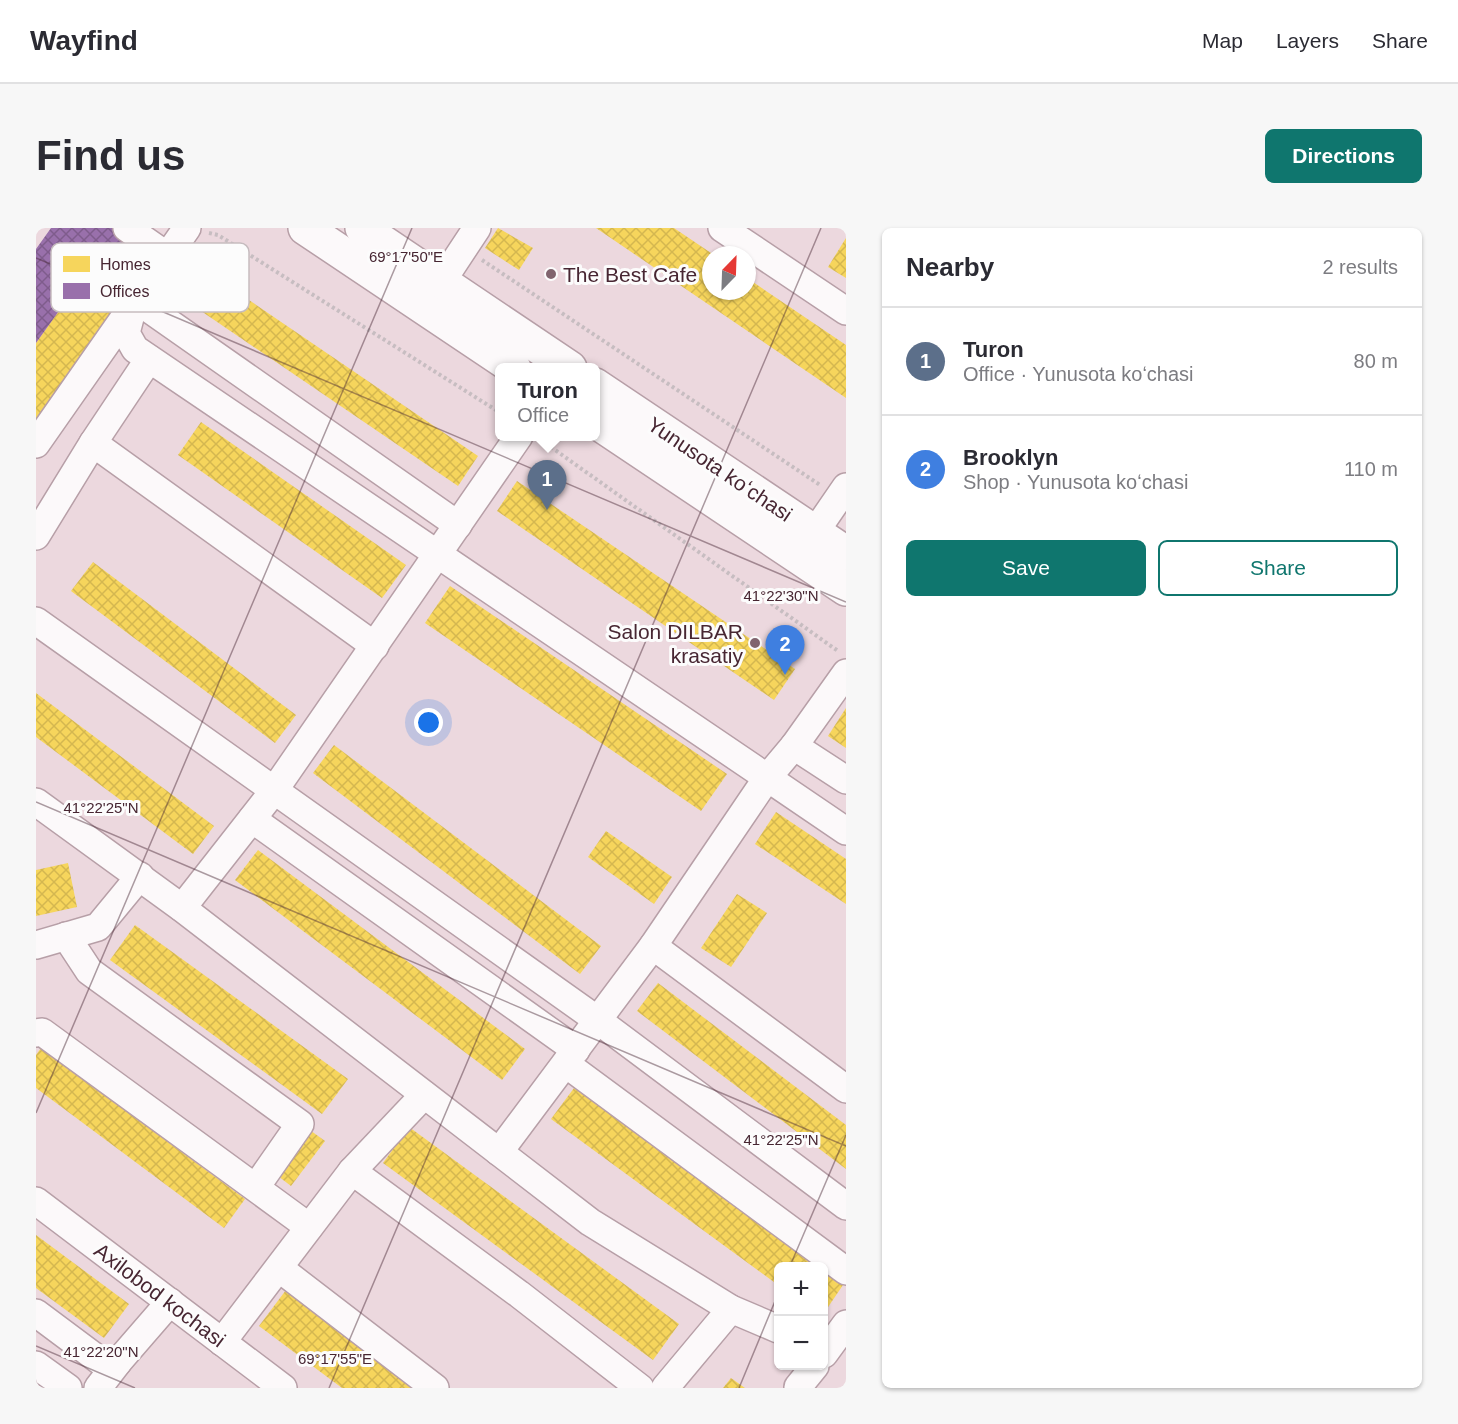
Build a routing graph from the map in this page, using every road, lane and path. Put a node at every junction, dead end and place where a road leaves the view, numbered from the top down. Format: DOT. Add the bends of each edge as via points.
graph roads {
  1 [pos="127,228"];
  2 [pos="186,228"];
  3 [pos="305,228"];
  4 [pos="362,228"];
  5 [pos="722,228"];
  6 [pos="468,235"];
  7 [pos="149,243"];
  8 [pos="175,243"];
  9 [pos="231,243"];
  10 [pos="249,255"];
  11 [pos="442,281"];
  12 [pos="846,311"];
  13 [pos="129,312"];
  14 [pos="132,312"];
  15 [pos="153,312"];
  16 [pos="149,359"];
  17 [pos="507,363"];
  18 [pos="562,363"];
  19 [pos="600,388"];
  20 [pos="495,409"];
  21 [pos="600,424"];
  22 [pos="516,441"];
  23 [pos="543,441"];
  24 [pos="93,443"];
  25 [pos="36,444"];
  26 [pos="842,492"];
  27 [pos="458,525"];
  28 [pos="815,532"];
  29 [pos="36,536"];
  30 [pos="846,553"];
  31 [pos="437,556"];
  32 [pos="846,589"];
  33 [pos="36,621"];
  34 [pos="375,646"];
  35 [pos="846,657"];
  36 [pos="846,673"];
  37 [pos="794,746"];
  38 [pos="767,778"];
  39 [pos="846,780"];
  40 [pos="273,792"];
  41 [pos="36,802"];
  42 [pos="252,819"];
  43 [pos="846,831"];
  44 [pos="140,876"];
  45 [pos="182,908"];
  46 [pos="66,936"];
  47 [pos="36,945"];
  48 [pos="653,946"];
  49 [pos="596,1019"];
  50 [pos="36,1033"];
  51 [pos="571,1057"];
  52 [pos="846,1089"];
  53 [pos="424,1095"];
  54 [pos="500,1152"];
  55 [pos="352,1171"];
  56 [pos="256,1188"];
  57 [pos="36,1201"];
  58 [pos="846,1206"];
  59 [pos="309,1227"];
  60 [pos="279,1268"];
  61 [pos="846,1271"];
  62 [pos="170,1302"];
  63 [pos="731,1309"];
  64 [pos="36,1313"];
  65 [pos="846,1324"];
  66 [pos="774,1327"];
  67 [pos="222,1342"];
  68 [pos="828,1349"];
  69 [pos="118,1362"];
  70 [pos="36,1365"];
  71 [pos="68,1388"];
  72 [pos="98,1388"];
  73 [pos="283,1388"];
  74 [pos="435,1388"];
  75 [pos="640,1388"];
  76 [pos="665,1388"];
  1 -- 7 [label="street"];
  2 -- 8 [label="street"];
  2 -- 9 [label="path" via="218,235"];
  3 -- 17 [label="main road"];
  4 -- 11 [label="main road"];
  5 -- 12 [label="street"];
  6 -- 11 [label="street"];
  6 -- 26 [label="path"];
  10 -- 20 [label="path"];
  11 -- 18 [label="main road"];
  13 -- 25 [label="street"];
  14 -- 16 [label="street" via="126,333 135,349"];
  15 -- 27 [label="street"];
  16 -- 24 [label="street"];
  16 -- 31 [label="street"];
  19 -- 28 [label="main road, Yunusota koʻchasi"];
  21 -- 32 [label="main road, Yunusota koʻchasi"];
  22 -- 27 [label="street"];
  23 -- 35 [label="path"];
  24 -- 29 [label="street"];
  24 -- 34 [label="street"];
  26 -- 28 [label="street"];
  27 -- 31 [label="street"];
  28 -- 30 [label="main road, Yunusota koʻchasi"];
  31 -- 34 [label="street"];
  31 -- 38 [label="street"];
  33 -- 40 [label="street"];
  34 -- 40 [label="street"];
  36 -- 37 [label="street"];
  37 -- 38 [label="street"];
  37 -- 39 [label="street"];
  38 -- 43 [label="street"];
  38 -- 48 [label="street"];
  40 -- 42 [label="street"];
  40 -- 49 [label="street"];
  41 -- 44 [label="street"];
  42 -- 45 [label="street"];
  42 -- 51 [label="street"];
  44 -- 45 [label="street"];
  44 -- 46 [label="street" via="98,927"];
  45 -- 53 [label="street"];
  46 -- 47 [label="street"];
  46 -- 56 [label="street" via="89,971 300,1124"];
  48 -- 49 [label="street"];
  48 -- 52 [label="street"];
  49 -- 51 [label="street"];
  49 -- 58 [label="street"];
  50 -- 56 [label="street" via="42,1032"];
  51 -- 54 [label="street"];
  51 -- 61 [label="street"];
  53 -- 54 [label="street"];
  53 -- 55 [label="street"];
  54 -- 63 [label="street" via="590,1222"];
  55 -- 59 [label="street"];
  55 -- 75 [label="street"];
  56 -- 59 [label="street"];
  57 -- 62 [label="street, Axilobod kochasi"];
  59 -- 60 [label="street"];
  60 -- 67 [label="street"];
  60 -- 74 [label="street"];
  62 -- 67 [label="street, Axilobod kochasi"];
  62 -- 69 [label="street"];
  63 -- 66 [label="street"];
  63 -- 76 [label="street"];
  64 -- 69 [label="street" via="103,1364"];
  65 -- 68 [label="street"];
  67 -- 73 [label="street, Axilobod kochasi"];
  69 -- 72 [label="street"];
  70 -- 71 [label="street"];
}
